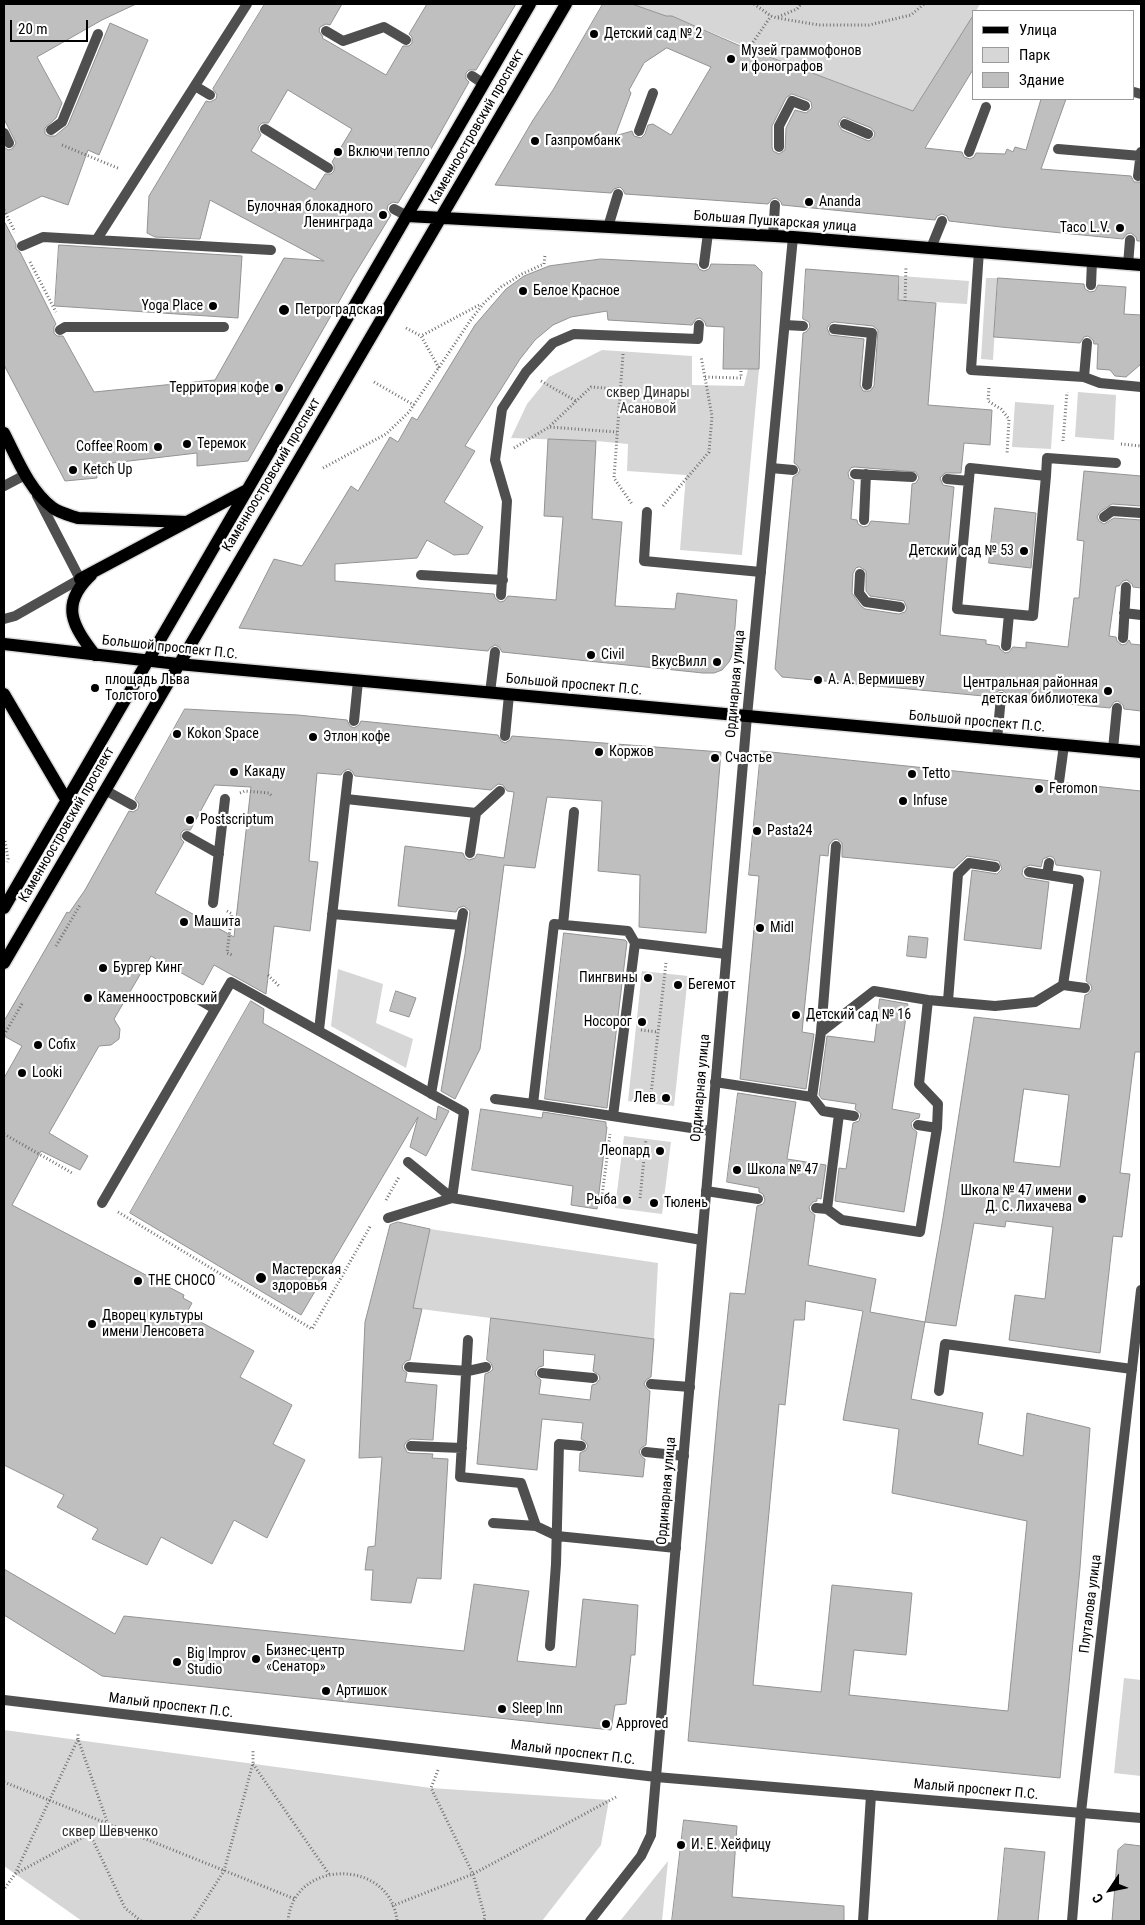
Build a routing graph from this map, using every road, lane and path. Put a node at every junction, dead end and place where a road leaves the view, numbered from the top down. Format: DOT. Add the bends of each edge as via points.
graph roads {
  1 [pos="247,4"];
  2 [pos="530,4"];
  3 [pos="566,4"];
  4 [pos="754,4"];
  5 [pos="801,4"];
  6 [pos="924,4"];
  7 [pos="771,16"];
  8 [pos="777,18"];
  9 [pos="326,31"];
  10 [pos="98,34"];
  11 [pos="406,40"];
  12 [pos="749,48"];
  13 [pos="472,76"];
  14 [pos="484,84"];
  15 [pos="196,86"];
  16 [pos="653,92"];
  17 [pos="210,95"];
  18 [pos="805,106"];
  19 [pos="986,107"];
  20 [pos="845,124"];
  21 [pos="53,129"];
  22 [pos="265,129"];
  23 [pos="638,130"];
  24 [pos="4,133"];
  25 [pos="868,134"];
  26 [pos="9,143"];
  27 [pos="779,147"];
  28 [pos="1058,149"];
  29 [pos="969,152"];
  30 [pos="1141,154"];
  31 [pos="328,168"];
  32 [pos="137,176"];
  33 [pos="1138,176"];
  34 [pos="618,194"];
  35 [pos="775,205"];
  36 [pos="394,209"];
  37 [pos="406,216"];
  38 [pos="441,218"];
  39 [pos="942,221"];
  40 [pos="608,227"];
  41 [pos="708,233"];
  42 [pos="773,236"];
  43 [pos="793,237"];
  44 [pos="97,239"];
  45 [pos="1130,240"];
  46 [pos="22,246"];
  47 [pos="931,248"];
  48 [pos="271,250"];
  49 [pos="979,251"];
  50 [pos="545,255"];
  51 [pos="1092,261"];
  52 [pos="704,264"];
  53 [pos="1135,265"];
  54 [pos="906,266"];
  55 [pos="1091,285"];
  56 [pos="905,301"];
  57 [pos="484,303"];
  58 [pos="699,325"];
  59 [pos="784,325"];
  60 [pos="803,326"];
  61 [pos="224,327"];
  62 [pos="406,328"];
  63 [pos="62,329"];
  64 [pos="834,329"];
  65 [pos="420,336"];
  66 [pos="624,336"];
  67 [pos="698,339"];
  68 [pos="1087,343"];
  69 [pos="439,368"];
  70 [pos="741,369"];
  71 [pos="526,372"];
  72 [pos="1068,376"];
  73 [pos="1084,376"];
  74 [pos="705,377"];
  75 [pos="374,382"];
  76 [pos="867,386"];
  77 [pos="1141,386"];
  78 [pos="620,389"];
  79 [pos="576,401"];
  80 [pos="988,401"];
  81 [pos="414,405"];
  82 [pos="549,427"];
  83 [pos="617,432"];
  84 [pos="4,433"];
  85 [pos="1007,449"];
  86 [pos="1062,459"];
  87 [pos="495,460"];
  88 [pos="1116,463"];
  89 [pos="324,468"];
  90 [pos="771,468"];
  91 [pos="794,470"];
  92 [pos="855,474"];
  93 [pos="866,474"];
  94 [pos="26,475"];
  95 [pos="1046,476"];
  96 [pos="912,477"];
  97 [pos="947,479"];
  98 [pos="968,481"];
  99 [pos="4,486"];
  100 [pos="245,491"];
  101 [pos="648,512"];
  102 [pos="1141,513"];
  103 [pos="1104,517"];
  104 [pos="864,520"];
  105 [pos="187,522"];
  106 [pos="95,572"];
  107 [pos="761,572"];
  108 [pos="860,574"];
  109 [pos="421,575"];
  110 [pos="80,580"];
  111 [pos="503,580"];
  112 [pos="1126,587"];
  113 [pos="501,595"];
  114 [pos="900,606"];
  115 [pos="1124,613"];
  116 [pos="1009,614"];
  117 [pos="1141,615"];
  118 [pos="4,619"];
  119 [pos="1123,638"];
  120 [pos="4,644"];
  121 [pos="1006,646"];
  122 [pos="495,652"];
  123 [pos="95,655"];
  124 [pos="147,661"];
  125 [pos="178,664"];
  126 [pos="358,681"];
  127 [pos="490,693"];
  128 [pos="4,694"];
  129 [pos="509,694"];
  130 [pos="1001,697"];
  131 [pos="1117,708"];
  132 [pos="747,716"];
  133 [pos="354,720"];
  134 [pos="505,736"];
  135 [pos="997,739"];
  136 [pos="1064,745"];
  137 [pos="1113,749"];
  138 [pos="1141,752"];
  139 [pos="348,776"];
  140 [pos="1059,782"];
  141 [pos="105,790"];
  142 [pos="500,791"];
  143 [pos="272,796"];
  144 [pos="225,799"];
  145 [pos="346,799"];
  146 [pos="67,801"];
  147 [pos="132,805"];
  148 [pos="574,812"];
  149 [pos="476,813"];
  150 [pos="187,836"];
  151 [pos="5,841"];
  152 [pos="836,846"];
  153 [pos="470,853"];
  154 [pos="219,854"];
  155 [pos="8,859"];
  156 [pos="1049,863"];
  157 [pos="995,867"];
  158 [pos="1029,872"];
  159 [pos="1047,875"];
  160 [pos="213,904"];
  161 [pos="80,905"];
  162 [pos="4,908"];
  163 [pos="463,913"];
  164 [pos="332,914"];
  165 [pos="460,925"];
  166 [pos="562,925"];
  167 [pos="635,943"];
  168 [pos="56,946"];
  169 [pos="726,954"];
  170 [pos="232,955"];
  171 [pos="4,963"];
  172 [pos="664,980"];
  173 [pos="1063,985"];
  174 [pos="1086,988"];
  175 [pos="196,998"];
  176 [pos="928,1000"];
  177 [pos="24,1002"];
  178 [pos="948,1002"];
  179 [pos="215,1010"];
  180 [pos="319,1030"];
  181 [pos="821,1032"];
  182 [pos="4,1035"];
  183 [pos="716,1082"];
  184 [pos="652,1090"];
  185 [pos="431,1094"];
  186 [pos="812,1097"];
  187 [pos="495,1098"];
  188 [pos="533,1104"];
  189 [pos="839,1114"];
  190 [pos="612,1116"];
  191 [pos="854,1116"];
  192 [pos="918,1126"];
  193 [pos="937,1128"];
  194 [pos="711,1131"];
  195 [pos="4,1134"];
  196 [pos="645,1148"];
  197 [pos="408,1162"];
  198 [pos="74,1174"];
  199 [pos="706,1191"];
  200 [pos="452,1198"];
  201 [pos="640,1198"];
  202 [pos="758,1199"];
  203 [pos="102,1203"];
  204 [pos="384,1204"];
  205 [pos="816,1208"];
  206 [pos="827,1210"];
  207 [pos="388,1218"];
  208 [pos="374,1220"];
  209 [pos="598,1222"];
  210 [pos="702,1240"];
  211 [pos="1141,1290"];
  212 [pos="468,1340"];
  213 [pos="408,1367"];
  214 [pos="486,1367"];
  215 [pos="1132,1369"];
  216 [pos="468,1371"];
  217 [pos="542,1373"];
  218 [pos="593,1378"];
  219 [pos="651,1384"];
  220 [pos="690,1388"];
  221 [pos="939,1391"];
  222 [pos="411,1446"];
  223 [pos="581,1446"];
  224 [pos="462,1448"];
  225 [pos="646,1452"];
  226 [pos="684,1456"];
  227 [pos="493,1523"];
  228 [pos="536,1526"];
  229 [pos="557,1536"];
  230 [pos="676,1548"];
  231 [pos="550,1646"];
  232 [pos="4,1700"];
  233 [pos="78,1733"];
  234 [pos="78,1739"];
  235 [pos="253,1751"];
  236 [pos="253,1763"];
  237 [pos="438,1770"];
  238 [pos="656,1777"];
  239 [pos="4,1782"];
  240 [pos="871,1795"];
  241 [pos="618,1796"];
  242 [pos="49,1800"];
  243 [pos="1081,1812"];
  244 [pos="1141,1818"];
  245 [pos="108,1824"];
  246 [pos="90,1834"];
  247 [pos="224,1871"];
  248 [pos="15,1874"];
  249 [pos="329,1874"];
  250 [pos="473,1874"];
  251 [pos="5,1888"];
  252 [pos="295,1899"];
  253 [pos="392,1906"];
  254 [pos="141,1921"];
  255 [pos="192,1921"];
  256 [pos="288,1921"];
  257 [pos="396,1921"];
  258 [pos="484,1921"];
  259 [pos="590,1921"];
  260 [pos="863,1921"];
  261 [pos="1072,1921"];
  1 -- 15 [label="street"];
  2 -- 14 [label="main road, Каменноостровский проспект"];
  3 -- 38 [label="main road, Каменноостровский проспект"];
  4 -- 7 [label="path"];
  5 -- 8 [label="path"];
  6 -- 8 [label="path" via="911,15 869,25 819,25"];
  7 -- 8 [label="path"];
  7 -- 12 [label="path"];
  9 -- 11 [label="street" via="343,41 384,27"];
  10 -- 21 [label="street" via="62,122"];
  13 -- 14 [label="street"];
  14 -- 37 [label="main road, Каменноостровский проспект"];
  15 -- 17 [label="street"];
  15 -- 32 [label="street"];
  16 -- 23 [label="street"];
  18 -- 27 [label="street" via="792,101 779,126"];
  19 -- 29 [label="street"];
  20 -- 25 [label="street"];
  21 -- 32 [label="path" via="63,146"];
  22 -- 31 [label="street"];
  24 -- 26 [label="street"];
  28 -- 30 [label="street"];
  30 -- 33 [label="street"];
  32 -- 44 [label="street"];
  34 -- 40 [label="street"];
  35 -- 42 [label="street"];
  36 -- 37 [label="street"];
  37 -- 38 [label="main road, Большая Пушкарская улица"];
  37 -- 100 [label="main road, Каменноостровский проспект"];
  38 -- 40 [label="main road, Большая Пушкарская улица"];
  38 -- 125 [label="main road, Каменноостровский проспект"];
  39 -- 47 [label="street"];
  40 -- 41 [label="main road, Большая Пушкарская улица"];
  41 -- 42 [label="main road, Большая Пушкарская улица"];
  41 -- 52 [label="street"];
  42 -- 43 [label="main road, Большая Пушкарская улица"];
  43 -- 47 [label="main road, Большая Пушкарская улица"];
  43 -- 59 [label="street, Ординарная улица"];
  44 -- 46 [label="street" via="44,237"];
  44 -- 48 [label="street"];
  45 -- 53 [label="street"];
  46 -- 63 [label="path"];
  47 -- 49 [label="main road, Большая Пушкарская улица"];
  49 -- 51 [label="main road, Большая Пушкарская улица"];
  49 -- 72 [label="street" via="970,370"];
  50 -- 57 [label="path" via="544,264 501,287"];
  51 -- 53 [label="main road, Большая Пушкарская улица"];
  51 -- 55 [label="street"];
  54 -- 56 [label="path"];
  57 -- 65 [label="path"];
  57 -- 69 [label="path"];
  58 -- 67 [label="street"];
  59 -- 60 [label="street"];
  59 -- 90 [label="street, Ординарная улица"];
  61 -- 63 [label="street"];
  62 -- 65 [label="path"];
  64 -- 76 [label="street" via="872,333"];
  65 -- 69 [label="path"];
  66 -- 67 [label="street"];
  66 -- 71 [label="street" via="574,334 553,342"];
  66 -- 78 [label="path"];
  67 -- 74 [label="path"];
  68 -- 73 [label="street"];
  69 -- 81 [label="path"];
  70 -- 74 [label="path" via="741,378"];
  71 -- 79 [label="path"];
  71 -- 87 [label="street" via="502,409"];
  72 -- 73 [label="street"];
  72 -- 86 [label="path"];
  73 -- 77 [label="street" via="1100,383"];
  74 -- 101 [label="path" via="712,416 709,452 665,506"];
  75 -- 81 [label="path"];
  78 -- 79 [label="path" via="590,387"];
  78 -- 83 [label="path"];
  79 -- 82 [label="path"];
  80 -- 85 [label="path" via="1009,419"];
  81 -- 89 [label="path" via="386,434"];
  82 -- 83 [label="path"];
  82 -- 87 [label="path"];
  83 -- 101 [label="path" via="614,478 631,503"];
  84 -- 94 [label="main road"];
  86 -- 88 [label="street"];
  86 -- 95 [label="street" via="1047,458"];
  87 -- 111 [label="street" via="507,501"];
  90 -- 91 [label="street"];
  90 -- 107 [label="street, Ординарная улица"];
  92 -- 93 [label="street"];
  93 -- 96 [label="street"];
  93 -- 104 [label="street"];
  94 -- 99 [label="street"];
  94 -- 105 [label="main road" via="52,507 78,518"];
  94 -- 110 [label="street"];
  95 -- 98 [label="street" via="970,468"];
  95 -- 116 [label="street" via="1033,616"];
  97 -- 98 [label="street"];
  98 -- 116 [label="street" via="956,609"];
  100 -- 105 [label="main road"];
  100 -- 124 [label="main road, Каменноостровский проспект"];
  101 -- 107 [label="street" via="644,561"];
  102 -- 103 [label="street" via="1130,517 1112,511"];
  105 -- 106 [label="main road"];
  106 -- 110 [label="main road"];
  106 -- 123 [label="main road" via="84,582 74,599 71,613"];
  107 -- 132 [label="street, Ординарная улица"];
  108 -- 114 [label="street" via="859,593 866,602"];
  109 -- 111 [label="street"];
  110 -- 118 [label="street"];
  111 -- 113 [label="street"];
  112 -- 115 [label="street"];
  115 -- 117 [label="street"];
  115 -- 119 [label="street"];
  116 -- 121 [label="street"];
  120 -- 123 [label="main road, Большой проспект П.С."];
  122 -- 127 [label="street"];
  123 -- 124 [label="main road, Большой проспект П.С."];
  124 -- 125 [label="main road, Большой проспект П.С."];
  124 -- 146 [label="main road, Каменноостровский проспект"];
  125 -- 126 [label="main road, Большой проспект П.С."];
  125 -- 141 [label="main road, Каменноостровский проспект"];
  126 -- 127 [label="main road, Большой проспект П.С."];
  126 -- 133 [label="street"];
  127 -- 129 [label="main road, Большой проспект П.С."];
  128 -- 146 [label="main road"];
  129 -- 132 [label="main road, Большой проспект П.С."];
  129 -- 134 [label="street"];
  130 -- 135 [label="street"];
  131 -- 137 [label="street"];
  132 -- 135 [label="main road, Большой проспект П.С."];
  132 -- 169 [label="street, Ординарная улица"];
  135 -- 136 [label="main road, Большой проспект П.С."];
  136 -- 137 [label="main road, Большой проспект П.С."];
  136 -- 140 [label="street"];
  137 -- 138 [label="main road, Большой проспект П.С."];
  139 -- 145 [label="street"];
  141 -- 147 [label="street"];
  141 -- 171 [label="main road, Каменноостровский проспект"];
  142 -- 149 [label="street"];
  143 -- 144 [label="path" via="245,791"];
  144 -- 154 [label="street"];
  145 -- 149 [label="street"];
  145 -- 164 [label="street"];
  146 -- 162 [label="main road, Каменноостровский проспект"];
  148 -- 166 [label="street"];
  149 -- 153 [label="street"];
  150 -- 154 [label="street"];
  151 -- 155 [label="path"];
  152 -- 181 [label="street"];
  154 -- 160 [label="street"];
  156 -- 159 [label="street"];
  157 -- 178 [label="street" via="969,863 958,874"];
  158 -- 159 [label="street"];
  159 -- 173 [label="street" via="1079,880"];
  160 -- 170 [label="path" via="232,914 227,952"];
  161 -- 168 [label="path"];
  163 -- 165 [label="street"];
  164 -- 165 [label="street"];
  164 -- 180 [label="street"];
  165 -- 185 [label="street"];
  166 -- 167 [label="street" via="628,931"];
  166 -- 188 [label="street" via="554,924"];
  167 -- 169 [label="street"];
  167 -- 190 [label="street"];
  169 -- 183 [label="street, Ординарная улица"];
  172 -- 184 [label="path"];
  173 -- 174 [label="street"];
  173 -- 178 [label="street" via="1035,1002 996,1006"];
  175 -- 179 [label="street"];
  176 -- 178 [label="street"];
  176 -- 181 [label="street" via="874,991"];
  176 -- 193 [label="street" via="919,1084 938,1104"];
  177 -- 182 [label="path"];
  179 -- 180 [label="street" via="231,982"];
  179 -- 203 [label="street"];
  180 -- 185 [label="street"];
  181 -- 186 [label="street"];
  183 -- 186 [label="street"];
  183 -- 194 [label="street, Ординарная улица"];
  185 -- 200 [label="street" via="464,1112"];
  186 -- 189 [label="street" via="823,1112"];
  187 -- 188 [label="street"];
  188 -- 190 [label="street"];
  189 -- 191 [label="street"];
  189 -- 206 [label="street"];
  190 -- 194 [label="street"];
  190 -- 209 [label="path"];
  192 -- 193 [label="street"];
  193 -- 206 [label="street" via="920,1232 842,1220"];
  194 -- 199 [label="street, Ординарная улица"];
  195 -- 198 [label="path"];
  196 -- 201 [label="path"];
  197 -- 200 [label="street"];
  197 -- 204 [label="path"];
  199 -- 202 [label="street"];
  199 -- 210 [label="street, Ординарная улица"];
  200 -- 207 [label="street"];
  200 -- 209 [label="street"];
  203 -- 208 [label="path" via="312,1329"];
  205 -- 206 [label="street"];
  209 -- 210 [label="street"];
  210 -- 220 [label="street, Ординарная улица"];
  211 -- 215 [label="street, Плуталова улица"];
  212 -- 216 [label="street"];
  213 -- 216 [label="street"];
  214 -- 216 [label="street"];
  215 -- 221 [label="street" via="945,1344"];
  215 -- 243 [label="street, Плуталова улица"];
  216 -- 224 [label="street"];
  217 -- 218 [label="street"];
  219 -- 220 [label="street"];
  220 -- 226 [label="street, Ординарная улица"];
  222 -- 224 [label="street"];
  223 -- 229 [label="street" via="559,1444"];
  224 -- 228 [label="street" via="460,1477 521,1483"];
  225 -- 226 [label="street"];
  226 -- 230 [label="street, Ординарная улица"];
  227 -- 228 [label="street"];
  228 -- 229 [label="street"];
  229 -- 230 [label="street"];
  229 -- 231 [label="street"];
  230 -- 238 [label="street, Ординарная улица"];
  232 -- 238 [label="street, Малый проспект П.С."];
  233 -- 234 [label="path"];
  234 -- 242 [label="path"];
  234 -- 245 [label="path"];
  235 -- 236 [label="path"];
  236 -- 247 [label="path"];
  236 -- 249 [label="path"];
  237 -- 250 [label="path" via="431,1788"];
  238 -- 240 [label="street, Малый проспект П.С."];
  238 -- 259 [label="street, Ординарная улица" via="651,1835 630,1870"];
  239 -- 242 [label="path"];
  240 -- 243 [label="street, Малый проспект П.С."];
  240 -- 260 [label="street"];
  241 -- 250 [label="path"];
  242 -- 245 [label="path"];
  242 -- 248 [label="path"];
  243 -- 244 [label="street, Малый проспект П.С."];
  243 -- 261 [label="street, Плуталова улица"];
  245 -- 246 [label="path"];
  245 -- 247 [label="path"];
  246 -- 248 [label="path"];
  246 -- 254 [label="path" via="124,1908"];
  247 -- 252 [label="path"];
  247 -- 255 [label="path"];
  248 -- 251 [label="path"];
  249 -- 252 [label="path" via="316,1879"];
  249 -- 253 [label="path" via="360,1875 385,1892"];
  250 -- 253 [label="path"];
  250 -- 258 [label="path"];
  252 -- 256 [label="path"];
  253 -- 257 [label="path"];
}
